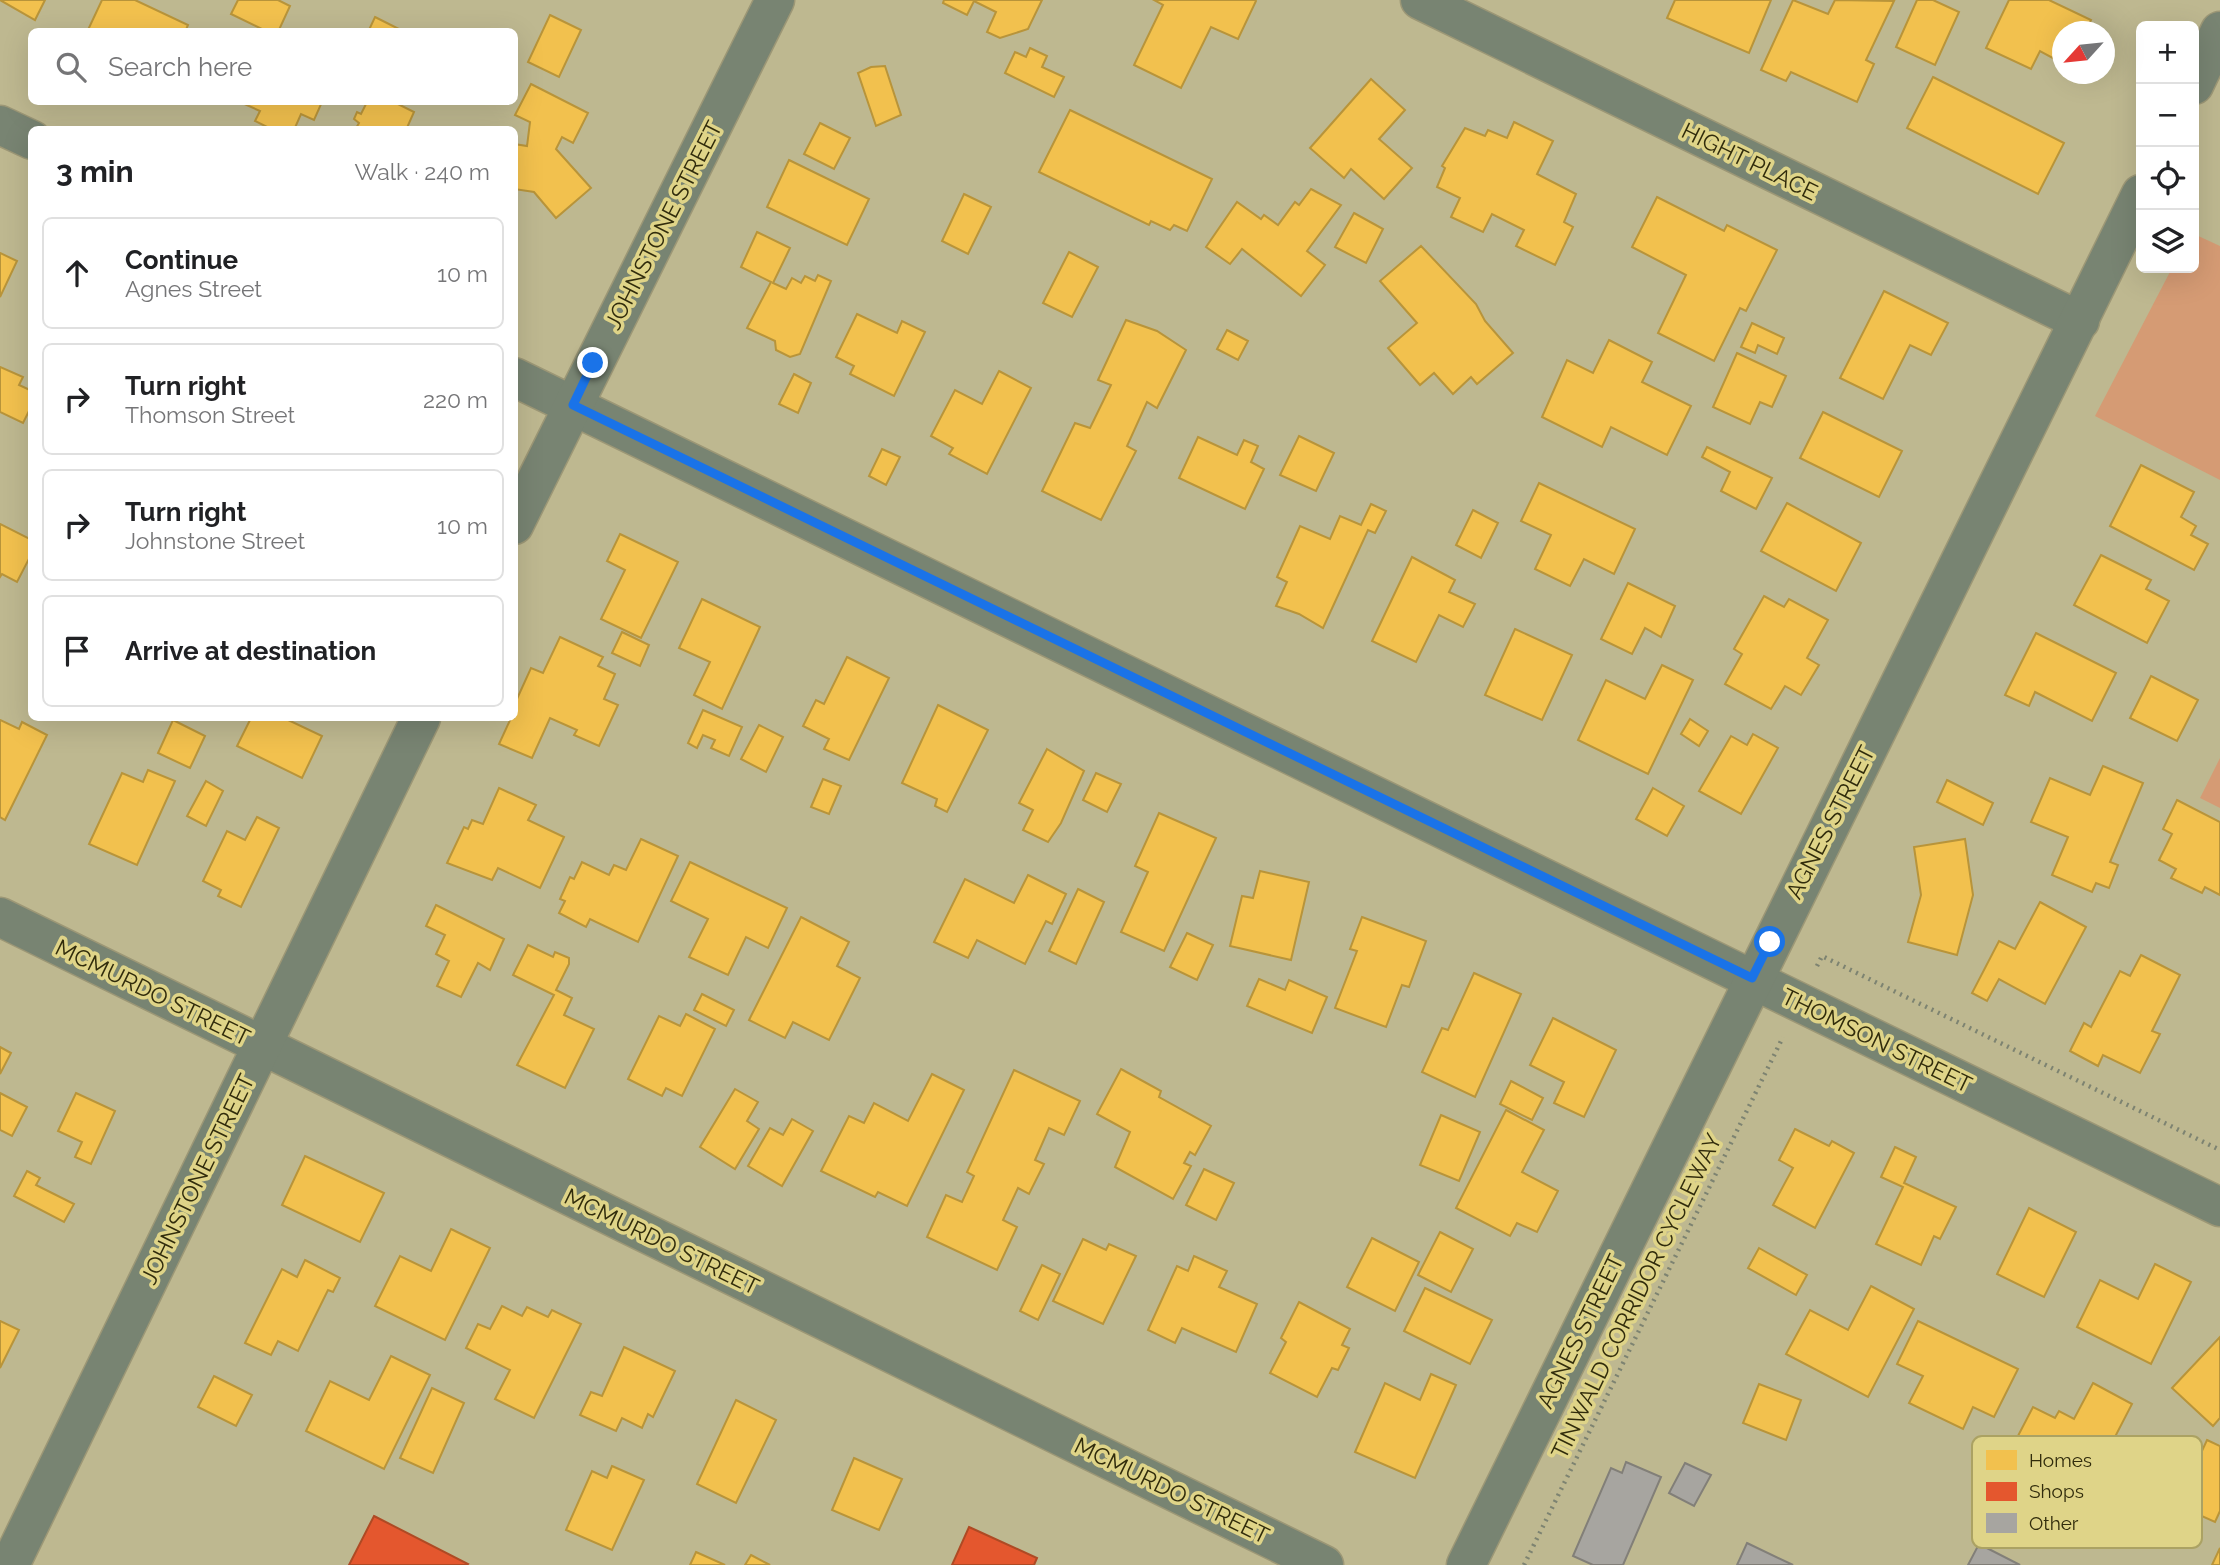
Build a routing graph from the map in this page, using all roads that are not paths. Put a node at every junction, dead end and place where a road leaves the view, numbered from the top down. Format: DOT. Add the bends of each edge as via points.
graph roads {
  1 [pos="775,0"];
  2 [pos="1420,0"];
  3 [pos="2220,31"];
  4 [pos="2194,84"];
  5 [pos="0,125"];
  6 [pos="28,138"];
  7 [pos="2136,204"];
  8 [pos="2080,321"];
  9 [pos="518,379"];
  10 [pos="573,405"];
  11 [pos="518,517"];
  12 [pos="420,721"];
  13 [pos="0,917"];
  14 [pos="1752,978"];
  15 [pos="262,1045"];
  16 [pos="2220,1207"];
  17 [pos="10,1565"];
  18 [pos="1324,1565"];
  19 [pos="1466,1565"];
  1 -- 10 [label="street, JOHNSTONE STREET"];
  2 -- 8 [label="street, HIGHT PLACE"];
  3 -- 4 [label="street"];
  5 -- 6 [label="street"];
  7 -- 8 [label="street, AGNES STREET"];
  8 -- 14 [label="street, AGNES STREET"];
  9 -- 10 [label="street, THOMSON STREET"];
  10 -- 11 [label="street, JOHNSTONE STREET"];
  10 -- 14 [label="street, THOMSON STREET"];
  12 -- 15 [label="street, JOHNSTONE STREET"];
  13 -- 15 [label="street, MCMURDO STREET"];
  14 -- 16 [label="street, THOMSON STREET"];
  14 -- 19 [label="street, AGNES STREET"];
  15 -- 17 [label="street, JOHNSTONE STREET"];
  15 -- 18 [label="street, MCMURDO STREET"];
}
